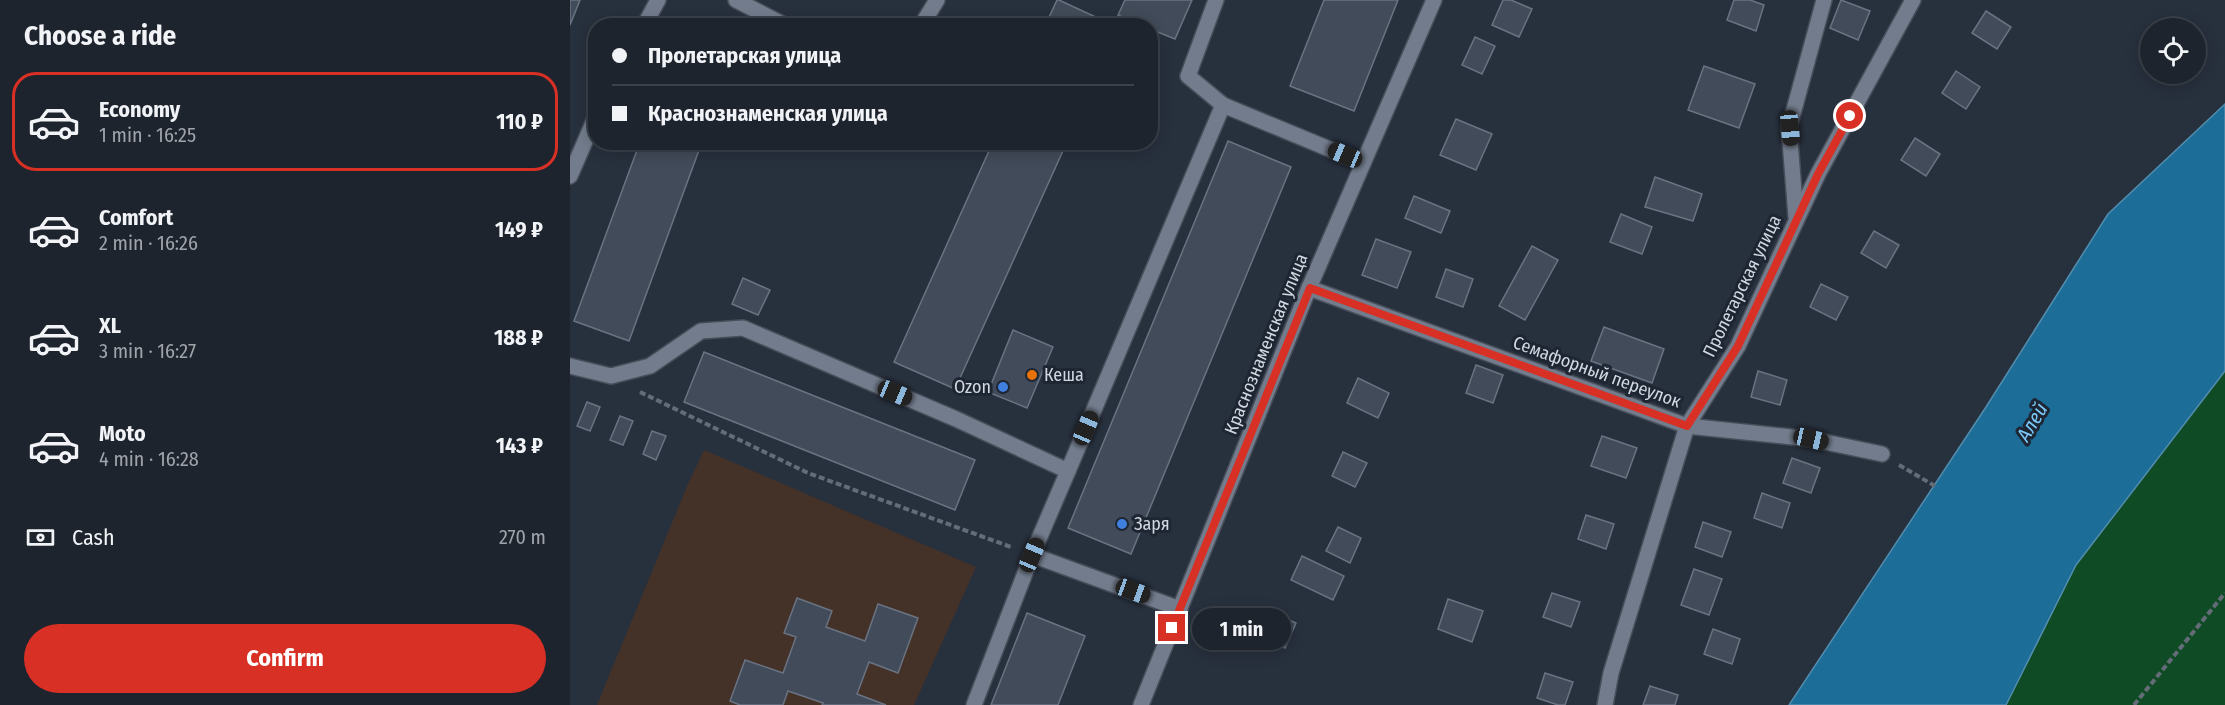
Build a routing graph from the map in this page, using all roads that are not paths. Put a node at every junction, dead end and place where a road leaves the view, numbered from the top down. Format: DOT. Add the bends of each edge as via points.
graph roads {
  1 [pos="658,0"];
  2 [pos="736,0"];
  3 [pos="937,0"];
  4 [pos="1216,0"];
  5 [pos="1434,0"];
  6 [pos="1824,0"];
  7 [pos="1913,0"];
  8 [pos="648,18"];
  9 [pos="771,18"];
  10 [pos="926,18"];
  11 [pos="1223,105"];
  12 [pos="588,134"];
  13 [pos="1364,163"];
  14 [pos="570,176"];
  15 [pos="1797,219"];
  16 [pos="1310,288"];
  17 [pos="570,366"];
  18 [pos="1687,426"];
  19 [pos="1882,454"];
  20 [pos="1068,471"];
  21 [pos="1032,555"];
  22 [pos="1180,609"];
  23 [pos="974,705"];
  24 [pos="1141,705"];
  25 [pos="1605,705"];
  1 -- 8 [label="street"];
  2 -- 9 [label="street"];
  3 -- 10 [label="street"];
  4 -- 11 [label="street" via="1188,76"];
  5 -- 13 [label="street, Краснознаменская улица"];
  6 -- 15 [label="street" via="1790,128"];
  7 -- 15 [label="street, Пролетарская улица"];
  11 -- 13 [label="street"];
  11 -- 20 [label="street"];
  12 -- 14 [label="street"];
  13 -- 16 [label="street, Краснознаменская улица"];
  15 -- 18 [label="street, Пролетарская улица" via="1738,346"];
  16 -- 18 [label="street, Семафорный переулок"];
  16 -- 22 [label="street, Краснознаменская улица"];
  17 -- 20 [label="street" via="610,376 650,366 701,331 743,328"];
  18 -- 19 [label="street, Семафорный переулок" via="1811,439"];
  18 -- 25 [label="street, Пролетарская улица"];
  20 -- 21 [label="street"];
  21 -- 22 [label="street"];
  21 -- 23 [label="street"];
  22 -- 24 [label="street, Краснознаменская улица"];
}
